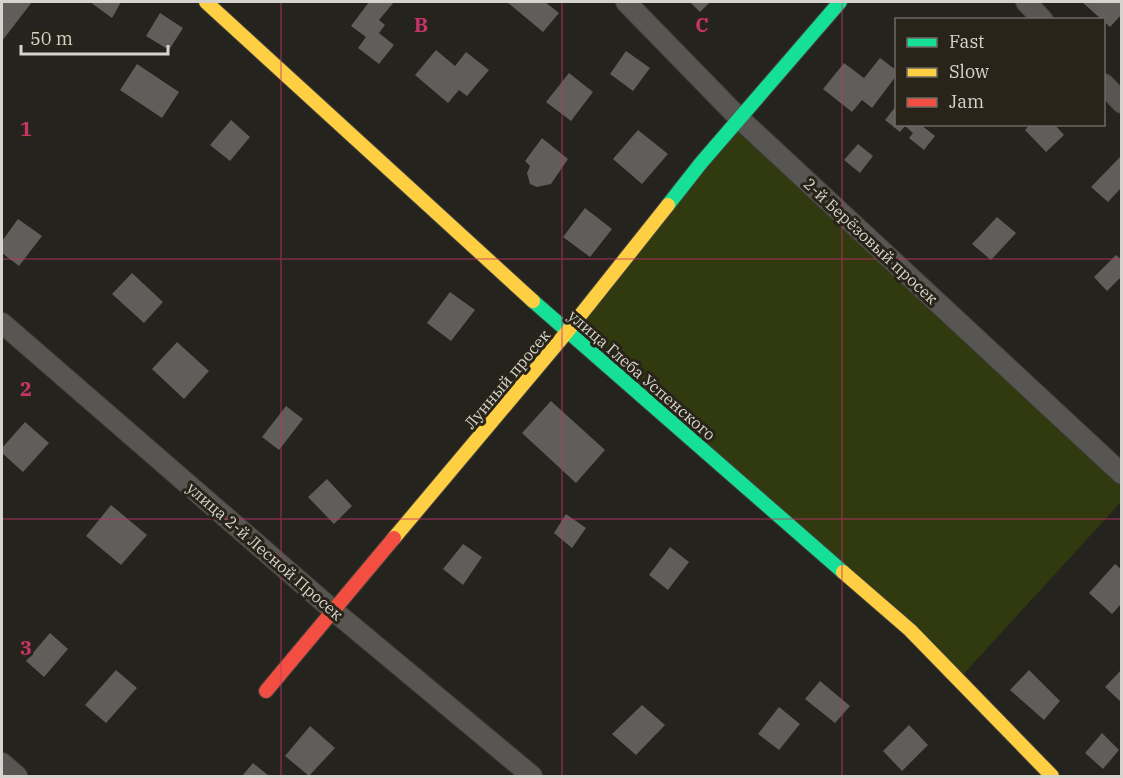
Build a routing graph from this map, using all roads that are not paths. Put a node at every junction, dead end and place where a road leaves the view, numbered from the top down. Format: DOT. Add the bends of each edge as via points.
graph roads {
  1 [pos="206,2"];
  2 [pos="626,2"];
  3 [pos="840,2"];
  4 [pos="1026,2"];
  5 [pos="1040,18"];
  6 [pos="1105,85"];
  7 [pos="1122,103"];
  8 [pos="739,118"];
  9 [pos="2,323"];
  10 [pos="567,332"];
  11 [pos="1122,474"];
  12 [pos="334,611"];
  13 [pos="266,692"];
  14 [pos="2,763"];
  15 [pos="17,777"];
  16 [pos="532,777"];
  17 [pos="1052,777"];
  1 -- 10 [label="street, улица Глеба Успенского"];
  2 -- 8 [label="street, 2-й Берёзовый просек"];
  3 -- 8 [label="street, Лунный просек"];
  4 -- 5 [label="street"];
  6 -- 7 [label="street"];
  8 -- 10 [label="street, Лунный просек"];
  8 -- 11 [label="street, 2-й Берёзовый просек"];
  9 -- 12 [label="street, улица 2-й Лесной Просек"];
  10 -- 12 [label="street, Лунный просек"];
  10 -- 17 [label="street, улица Глеба Успенского" via="910,630"];
  12 -- 13 [label="street, Лунный просек"];
  12 -- 16 [label="street, улица 2-й Лесной Просек"];
  14 -- 15 [label="street"];
}
